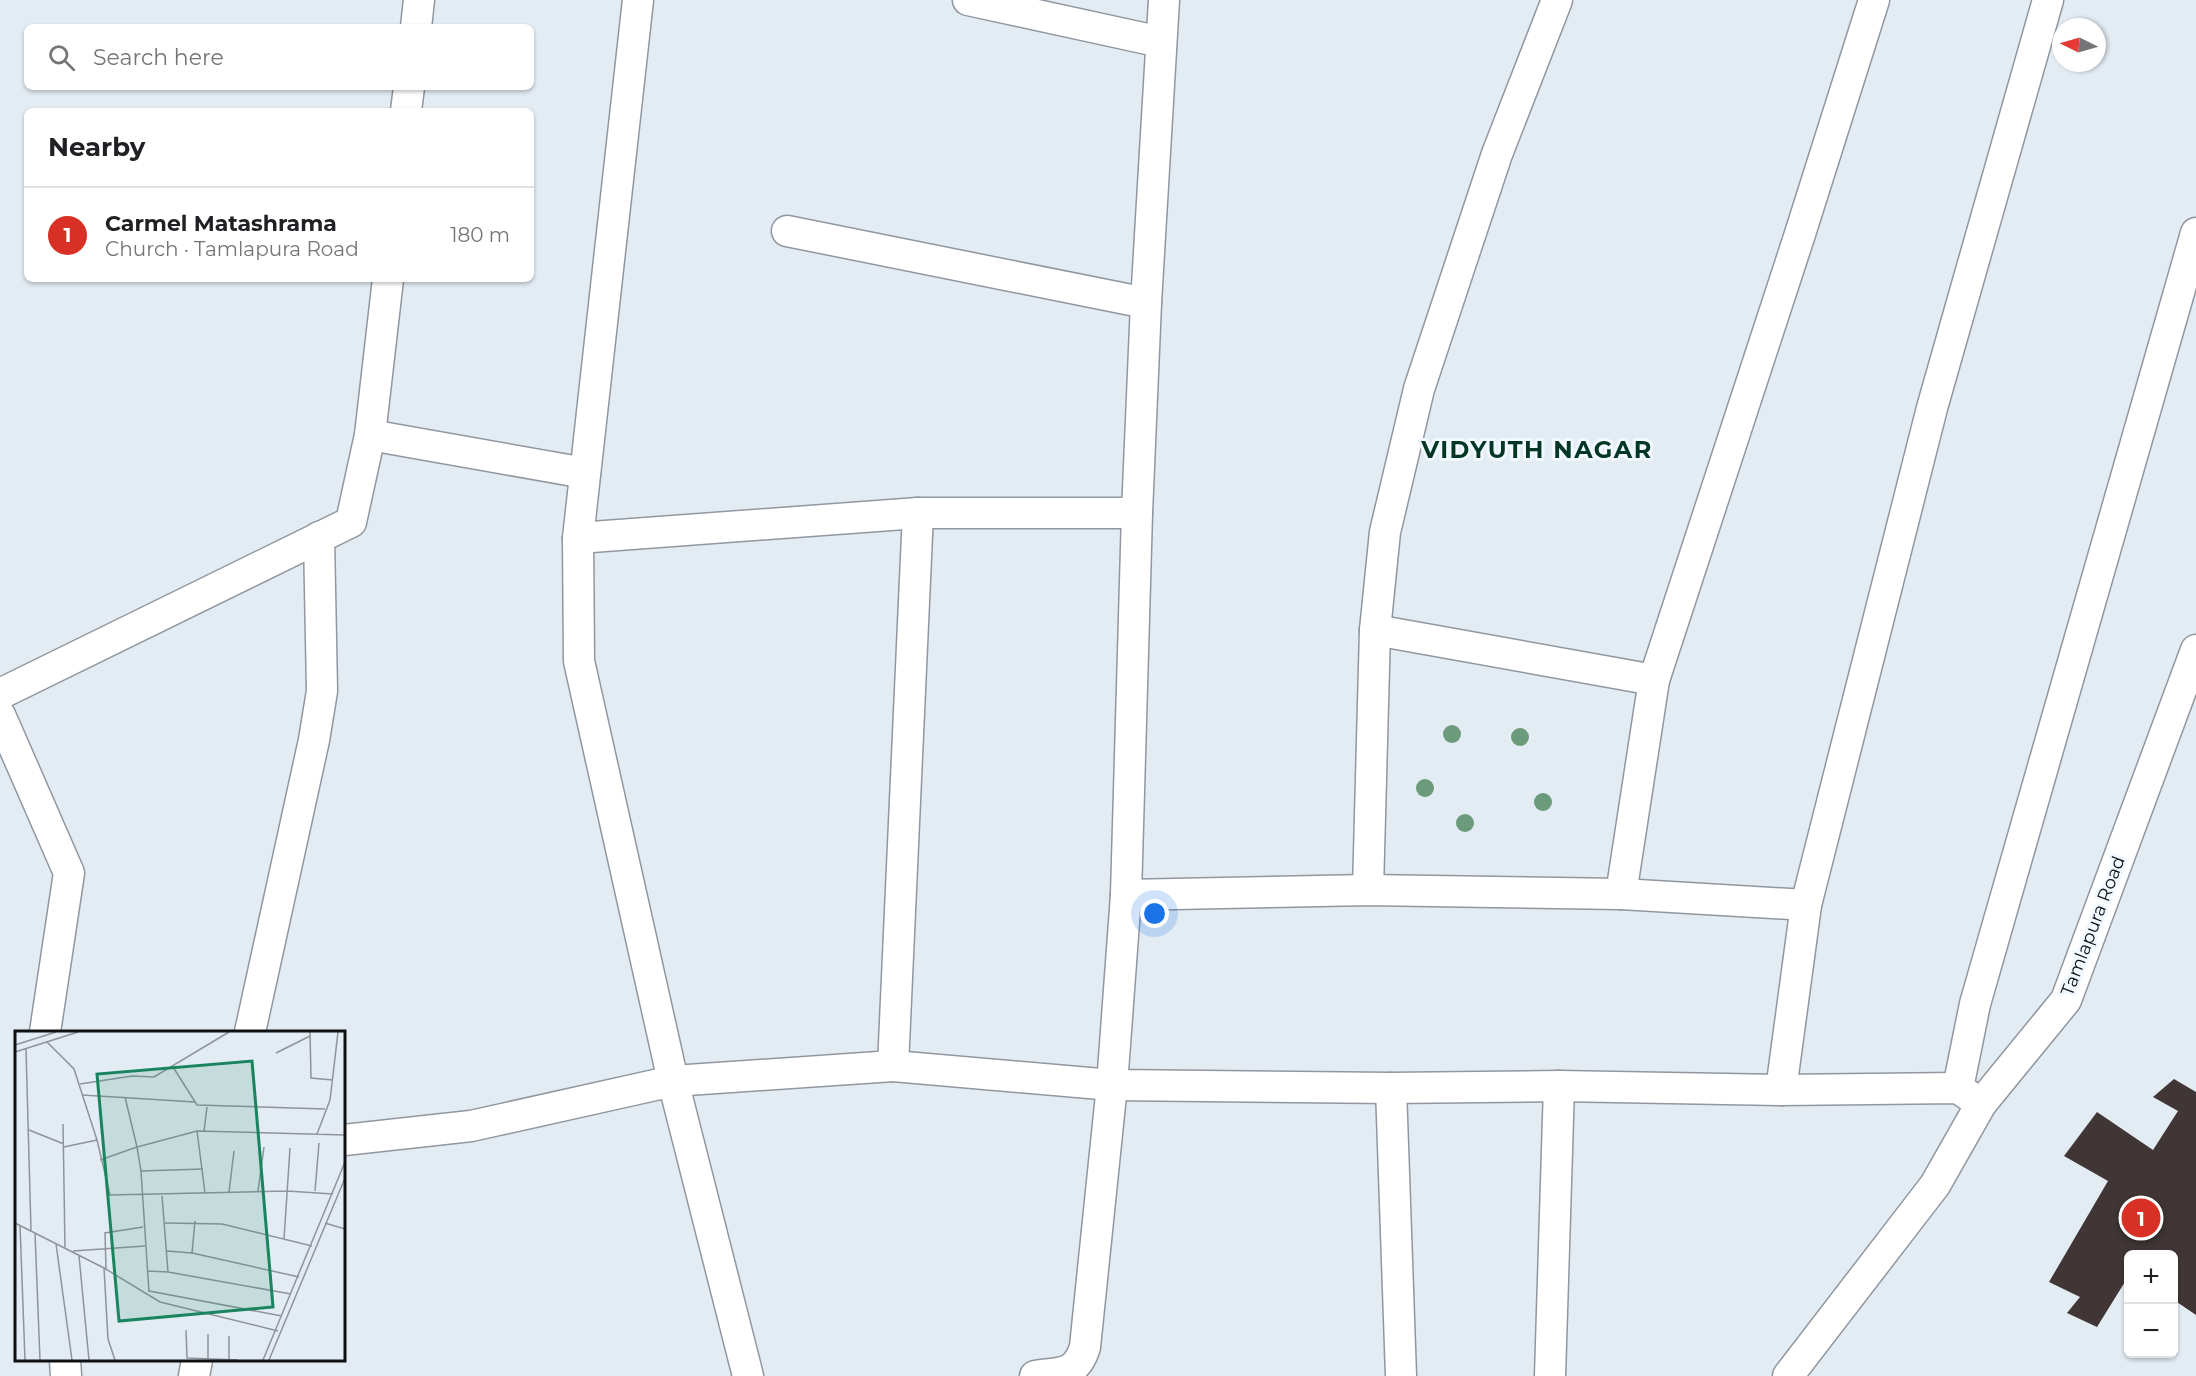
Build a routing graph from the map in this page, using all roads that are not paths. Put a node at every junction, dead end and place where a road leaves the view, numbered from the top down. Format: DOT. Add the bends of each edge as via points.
graph roads {
  1 [pos="419,0"];
  2 [pos="638,0"];
  3 [pos="968,0"];
  4 [pos="1164,0"];
  5 [pos="1557,0"];
  6 [pos="1874,0"];
  7 [pos="2048,0"];
  8 [pos="416,24"];
  9 [pos="1161,42"];
  10 [pos="409,90"];
  11 [pos="406,108"];
  12 [pos="787,231"];
  13 [pos="2196,233"];
  14 [pos="388,282"];
  15 [pos="1146,303"];
  16 [pos="370,435"];
  17 [pos="585,473"];
  18 [pos="918,513"];
  19 [pos="1137,513"];
  20 [pos="319,537"];
  21 [pos="578,538"];
  22 [pos="1375,630"];
  23 [pos="2196,650"];
  24 [pos="1654,680"];
  25 [pos="0,694"];
  26 [pos="0,715"];
  27 [pos="1368,890"];
  28 [pos="1621,894"];
  29 [pos="1126,895"];
  30 [pos="1806,905"];
  31 [pos="45,1031"];
  32 [pos="250,1031"];
  33 [pos="893,1066"];
  34 [pos="673,1082"];
  35 [pos="1112,1085"];
  36 [pos="1559,1086"];
  37 [pos="1391,1088"];
  38 [pos="1781,1090"];
  39 [pos="1970,1096"];
  40 [pos="345,1140"];
  41 [pos="65,1361"];
  42 [pos="196,1361"];
  43 [pos="66,1376"];
  44 [pos="194,1376"];
  45 [pos="748,1376"];
  46 [pos="1035,1376"];
  47 [pos="1401,1376"];
  48 [pos="1550,1376"];
  49 [pos="1788,1376"];
  1 -- 8 [label="street"];
  2 -- 17 [label="street"];
  3 -- 9 [label="street"];
  4 -- 9 [label="street"];
  5 -- 22 [label="street" via="1497,154 1419,389 1385,532"];
  6 -- 24 [label="street"];
  7 -- 30 [label="street" via="1932,408"];
  9 -- 15 [label="street"];
  10 -- 11 [label="street"];
  12 -- 15 [label="street"];
  13 -- 39 [label="street" via="1975,1004"];
  14 -- 16 [label="street"];
  15 -- 19 [label="street"];
  16 -- 17 [label="street"];
  16 -- 20 [label="street" via="351,522"];
  17 -- 21 [label="street"];
  18 -- 19 [label="street"];
  18 -- 21 [label="street"];
  18 -- 33 [label="street"];
  19 -- 29 [label="street"];
  20 -- 25 [label="street"];
  20 -- 32 [label="street" via="322,691"];
  21 -- 34 [label="street" via="579,661"];
  22 -- 24 [label="street"];
  22 -- 27 [label="street"];
  23 -- 39 [label="street, Tamlapura Road" via="2066,1000"];
  24 -- 28 [label="street"];
  26 -- 31 [label="street" via="69,873"];
  27 -- 28 [label="street"];
  27 -- 29 [label="street"];
  28 -- 30 [label="street"];
  29 -- 35 [label="street"];
  30 -- 38 [label="street"];
  33 -- 34 [label="street"];
  33 -- 35 [label="street"];
  34 -- 40 [label="street" via="471,1126"];
  34 -- 45 [label="street"];
  35 -- 37 [label="street"];
  35 -- 46 [label="street" via="1085,1347 1080,1361 1070,1370"];
  36 -- 37 [label="street"];
  36 -- 38 [label="street"];
  36 -- 48 [label="street"];
  37 -- 47 [label="street"];
  38 -- 39 [label="street"];
  39 -- 49 [label="street, Tamlapura Road" via="1935,1185"];
  41 -- 43 [label="street"];
  42 -- 44 [label="street"];
}
